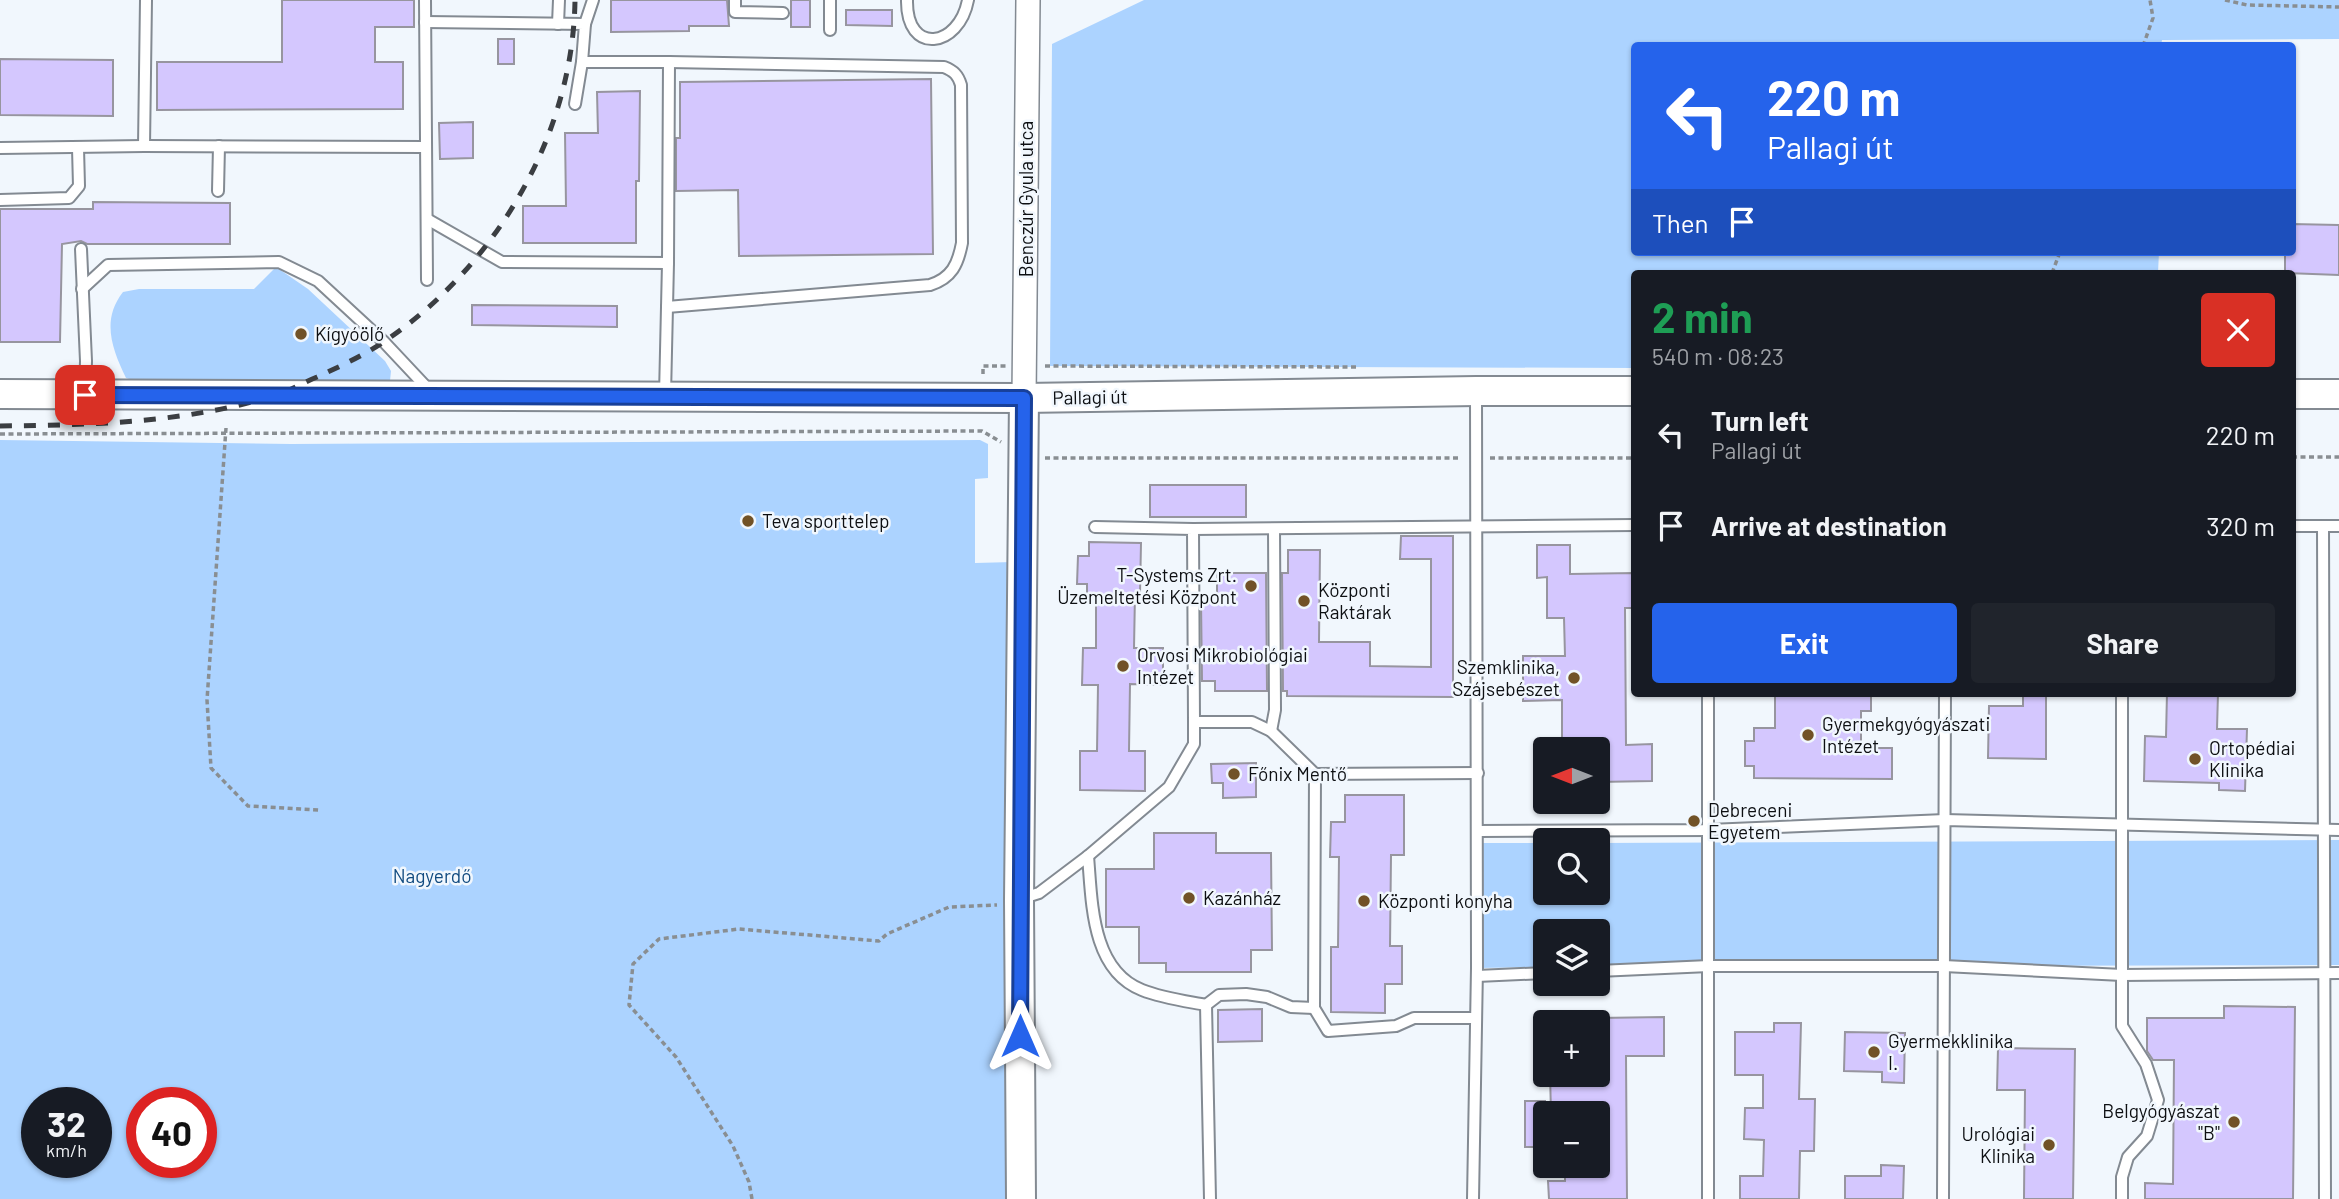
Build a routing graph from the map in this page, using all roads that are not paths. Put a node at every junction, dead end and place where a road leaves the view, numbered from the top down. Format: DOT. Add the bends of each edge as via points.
graph roads {
  1 [pos="146,0"];
  2 [pos="425,0"];
  3 [pos="559,0"];
  4 [pos="593,0"];
  5 [pos="735,0"];
  6 [pos="830,0"];
  7 [pos="906,0"];
  8 [pos="968,0"];
  9 [pos="1028,0"];
  10 [pos="783,13"];
  11 [pos="425,22"];
  12 [pos="558,24"];
  13 [pos="585,24"];
  14 [pos="831,30"];
  15 [pos="582,62"];
  16 [pos="669,62"];
  17 [pos="575,104"];
  18 [pos="144,146"];
  19 [pos="219,146"];
  20 [pos="426,147"];
  21 [pos="0,148"];
  22 [pos="78,148"];
  23 [pos="218,191"];
  24 [pos="0,200"];
  25 [pos="427,219"];
  26 [pos="81,248"];
  27 [pos="668,263"];
  28 [pos="427,280"];
  29 [pos="82,289"];
  30 [pos="667,307"];
  31 [pos="1476,391"];
  32 [pos="1631,391"];
  33 [pos="0,394"];
  34 [pos="2296,394"];
  35 [pos="2339,394"];
  36 [pos="85,395"];
  37 [pos="434,396"];
  38 [pos="665,397"];
  39 [pos="1024,398"];
  40 [pos="1478,525"];
  41 [pos="1631,525"];
  42 [pos="2296,526"];
  43 [pos="2323,526"];
  44 [pos="2339,526"];
  45 [pos="1095,527"];
  46 [pos="1193,529"];
  47 [pos="1274,529"];
  48 [pos="1708,697"];
  49 [pos="1945,697"];
  50 [pos="2122,697"];
  51 [pos="1194,722"];
  52 [pos="1270,731"];
  53 [pos="1478,773"];
  54 [pos="1315,774"];
  55 [pos="1945,820"];
  56 [pos="2122,823"];
  57 [pos="1709,830"];
  58 [pos="2323,830"];
  59 [pos="2339,830"];
  60 [pos="1478,831"];
  61 [pos="1088,856"];
  62 [pos="1008,903"];
  63 [pos="1709,966"];
  64 [pos="1944,966"];
  65 [pos="1610,970"];
  66 [pos="2325,973"];
  67 [pos="2339,973"];
  68 [pos="1533,974"];
  69 [pos="2122,975"];
  70 [pos="1477,976"];
  71 [pos="1206,1005"];
  72 [pos="1314,1008"];
  73 [pos="1476,1018"];
  74 [pos="1021,1199"];
  75 [pos="1210,1199"];
  76 [pos="1473,1199"];
  77 [pos="1707,1199"];
  78 [pos="1943,1199"];
  79 [pos="2122,1199"];
  80 [pos="2325,1199"];
  1 -- 18 [label="lane"];
  2 -- 11 [label="lane"];
  3 -- 12 [label="lane"];
  4 -- 13 [label="lane"];
  5 -- 10 [label="lane" via="735,12"];
  6 -- 14 [label="lane"];
  7 -- 8 [label="lane" via="910,26 926,38 949,35 963,18"];
  9 -- 39 [label="street, Benczúr Gyula utca"];
  11 -- 12 [label="lane"];
  11 -- 20 [label="lane"];
  12 -- 13 [label="lane"];
  13 -- 15 [label="lane"];
  15 -- 16 [label="lane"];
  15 -- 17 [label="lane"];
  16 -- 27 [label="lane"];
  16 -- 30 [label="lane" via="951,70 961,85 962,243 952,272 930,285"];
  18 -- 19 [label="lane"];
  18 -- 22 [label="lane"];
  19 -- 20 [label="lane"];
  19 -- 23 [label="lane"];
  20 -- 25 [label="lane"];
  21 -- 22 [label="lane"];
  22 -- 24 [label="lane" via="79,186 69,198"];
  25 -- 27 [label="lane" via="502,262"];
  25 -- 28 [label="lane"];
  26 -- 29 [label="lane"];
  27 -- 30 [label="lane"];
  29 -- 36 [label="lane"];
  29 -- 37 [label="lane" via="108,265 279,262 318,281"];
  30 -- 38 [label="lane"];
  31 -- 32 [label="street, Pallagi út"];
  31 -- 39 [label="street, Pallagi út"];
  31 -- 40 [label="lane"];
  33 -- 36 [label="street, Pallagi út"];
  34 -- 35 [label="street"];
  36 -- 37 [label="street, Pallagi út"];
  37 -- 38 [label="street, Pallagi út"];
  38 -- 39 [label="street, Pallagi út"];
  39 -- 62 [label="street"];
  40 -- 41 [label="lane"];
  40 -- 47 [label="lane"];
  40 -- 53 [label="lane"];
  42 -- 43 [label="lane"];
  43 -- 44 [label="lane"];
  43 -- 58 [label="lane"];
  45 -- 46 [label="lane"];
  46 -- 47 [label="lane"];
  46 -- 51 [label="lane"];
  47 -- 52 [label="lane" via="1275,710"];
  48 -- 57 [label="lane"];
  49 -- 55 [label="lane"];
  50 -- 56 [label="lane"];
  51 -- 52 [label="lane" via="1252,722"];
  51 -- 61 [label="lane" via="1194,744 1169,786"];
  52 -- 54 [label="lane"];
  53 -- 54 [label="lane"];
  53 -- 60 [label="lane"];
  54 -- 72 [label="lane"];
  55 -- 56 [label="lane"];
  55 -- 57 [label="lane"];
  55 -- 64 [label="lane"];
  56 -- 58 [label="lane"];
  56 -- 69 [label="lane"];
  57 -- 60 [label="lane"];
  57 -- 63 [label="lane"];
  58 -- 59 [label="lane"];
  58 -- 66 [label="lane"];
  60 -- 70 [label="lane"];
  61 -- 62 [label="lane" via="1039,893"];
  61 -- 71 [label="lane" via="1101,948 1115,972 1140,990"];
  62 -- 74 [label="street"];
  63 -- 64 [label="lane"];
  63 -- 65 [label="lane"];
  63 -- 77 [label="lane"];
  64 -- 69 [label="lane"];
  64 -- 78 [label="lane"];
  66 -- 67 [label="lane"];
  66 -- 69 [label="lane"];
  66 -- 80 [label="lane"];
  68 -- 70 [label="lane"];
  69 -- 79 [label="lane" via="2122,1026 2146,1064 2158,1100 2147,1136 2128,1157"];
  70 -- 73 [label="lane"];
  71 -- 72 [label="lane" via="1219,995 1246,994 1291,1007"];
  71 -- 75 [label="lane"];
  72 -- 73 [label="lane" via="1328,1031 1396,1026 1414,1018"];
  73 -- 76 [label="lane"];
}
